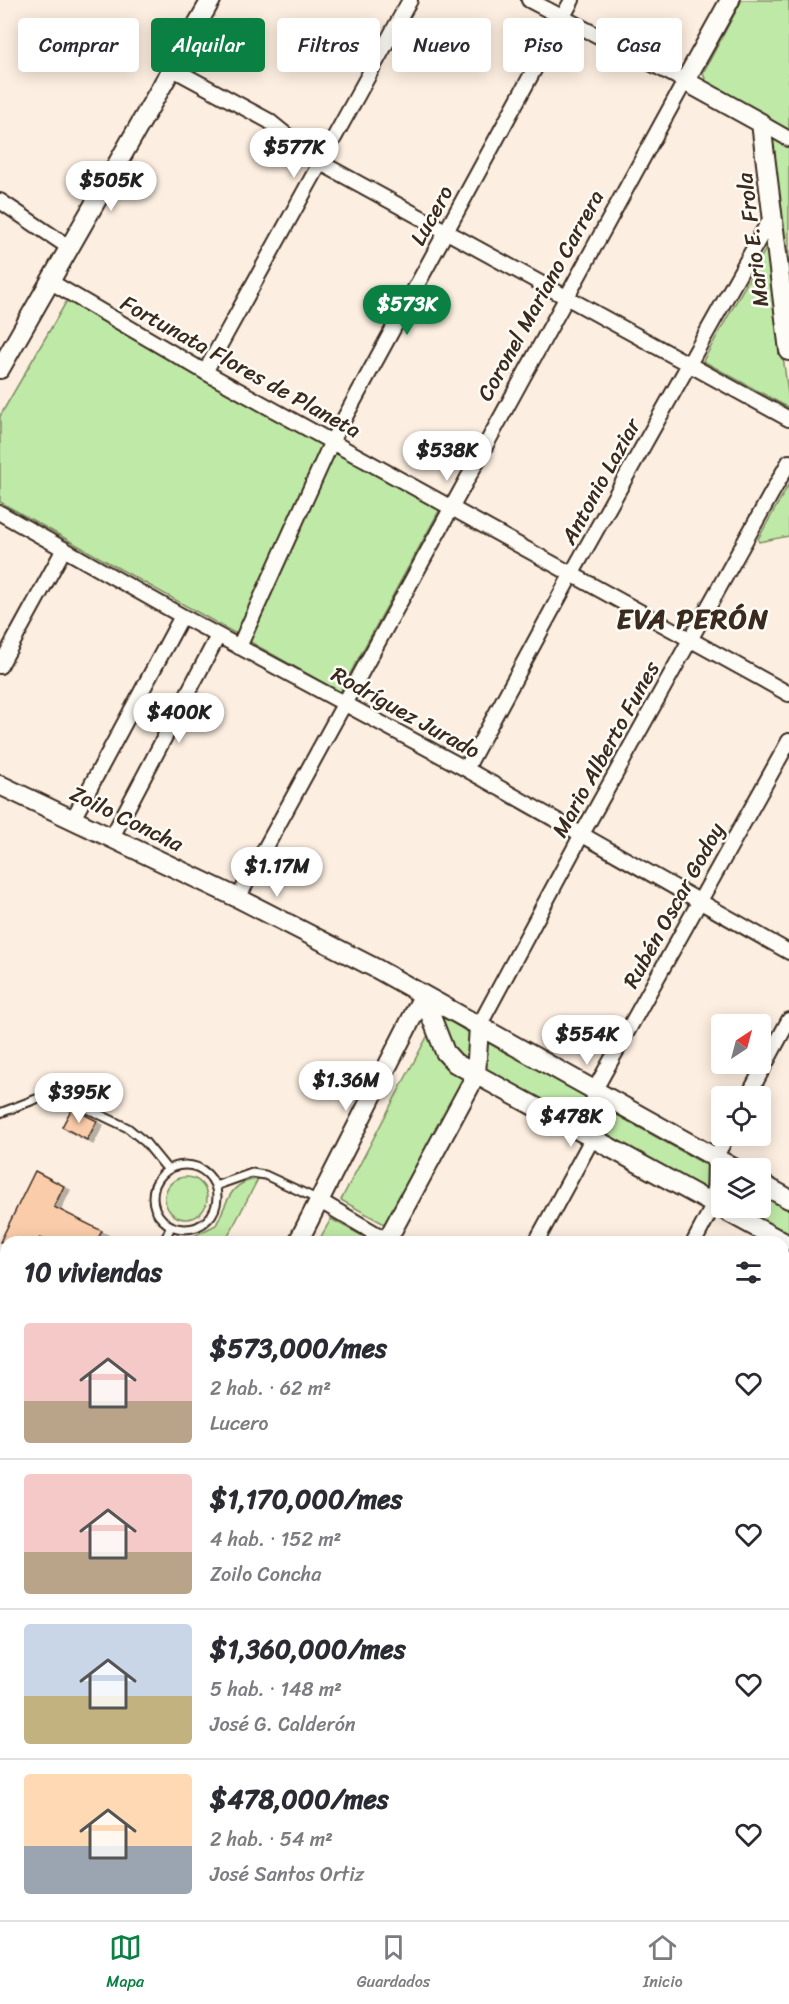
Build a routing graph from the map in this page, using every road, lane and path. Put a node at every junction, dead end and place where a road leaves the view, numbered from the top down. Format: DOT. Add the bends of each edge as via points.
graph roads {
  1 [pos="211,0"];
  2 [pos="410,0"];
  3 [pos="529,0"];
  4 [pos="572,0"];
  5 [pos="730,0"];
  6 [pos="201,18"];
  7 [pos="562,18"];
  8 [pos="584,29"];
  9 [pos="171,72"];
  10 [pos="179,72"];
  11 [pos="533,72"];
  12 [pos="685,81"];
  13 [pos="761,123"];
  14 [pos="789,139"];
  15 [pos="321,163"];
  16 [pos="0,201"];
  17 [pos="773,214"];
  18 [pos="447,231"];
  19 [pos="70,248"];
  20 [pos="51,282"];
  21 [pos="566,296"];
  22 [pos="789,351"];
  23 [pos="689,364"];
  24 [pos="0,369"];
  25 [pos="205,372"];
  26 [pos="789,419"];
  27 [pos="332,441"];
  28 [pos="789,462"];
  29 [pos="450,509"];
  30 [pos="0,513"];
  31 [pos="64,549"];
  32 [pos="571,575"];
  33 [pos="182,616"];
  34 [pos="218,636"];
  35 [pos="689,641"];
  36 [pos="239,647"];
  37 [pos="0,666"];
  38 [pos="789,694"];
  39 [pos="345,702"];
  40 [pos="789,741"];
  41 [pos="466,769"];
  42 [pos="0,785"];
  43 [pos="74,819"];
  44 [pos="582,834"];
  45 [pos="112,837"];
  46 [pos="238,898"];
  47 [pos="698,901"];
  48 [pos="789,952"];
  49 [pos="423,996"];
  50 [pos="789,1020"];
  51 [pos="479,1026"];
  52 [pos="476,1075"];
  53 [pos="753,1086"];
  54 [pos="594,1091"];
  55 [pos="0,1113"];
  56 [pos="592,1139"];
  57 [pos="722,1146"];
  58 [pos="715,1158"];
  59 [pos="168,1170"];
  60 [pos="215,1185"];
  61 [pos="771,1189"];
  62 [pos="789,1199"];
  63 [pos="320,1201"];
  64 [pos="711,1202"];
  65 [pos="711,1209"];
  66 [pos="739,1218"];
  67 [pos="171,1226"];
  68 [pos="167,1236"];
  69 [pos="301,1236"];
  70 [pos="379,1236"];
  71 [pos="390,1236"];
  72 [pos="539,1236"];
  73 [pos="696,1236"];
  74 [pos="772,1236"];
  1 -- 6 [label="street"];
  2 -- 15 [label="street"];
  3 -- 7 [label="street"];
  4 -- 7 [label="street, Lucero"];
  5 -- 12 [label="street, Coronel Mariano Carrera"];
  8 -- 12 [label="street"];
  9 -- 19 [label="street"];
  10 -- 15 [label="street" via="269,121"];
  11 -- 18 [label="street, Lucero"];
  12 -- 13 [label="street"];
  12 -- 21 [label="street, Coronel Mariano Carrera"];
  13 -- 14 [label="street"];
  13 -- 17 [label="street, Mario E. Frola"];
  15 -- 18 [label="street"];
  15 -- 25 [label="street"];
  16 -- 19 [label="street"];
  17 -- 22 [label="street, Mario E. Frola"];
  17 -- 23 [label="street, Antonio Laziar"];
  18 -- 21 [label="street"];
  18 -- 27 [label="street, Lucero"];
  19 -- 20 [label="street"];
  20 -- 24 [label="street"];
  20 -- 25 [label="street, Fortunata Flores de Planeta"];
  21 -- 23 [label="street"];
  21 -- 29 [label="street, Coronel Mariano Carrera"];
  23 -- 26 [label="street"];
  23 -- 32 [label="street, Antonio Laziar"];
  25 -- 27 [label="street, Fortunata Flores de Planeta"];
  27 -- 29 [label="street, Fortunata Flores de Planeta"];
  27 -- 36 [label="street, Lucero"];
  28 -- 35 [label="street, Mario Alberto Funes"];
  29 -- 32 [label="street, Fortunata Flores de Planeta"];
  29 -- 39 [label="street, Coronel Mariano Carrera"];
  30 -- 31 [label="street, Rodríguez Jurado"];
  31 -- 33 [label="street, Rodríguez Jurado"];
  31 -- 37 [label="street"];
  32 -- 35 [label="street, Fortunata Flores de Planeta"];
  32 -- 41 [label="street, Antonio Laziar"];
  33 -- 34 [label="street, Rodríguez Jurado"];
  33 -- 43 [label="street"];
  34 -- 36 [label="street, Rodríguez Jurado"];
  34 -- 45 [label="street"];
  35 -- 38 [label="street, Fortunata Flores de Planeta"];
  35 -- 44 [label="street, Mario Alberto Funes"];
  36 -- 39 [label="street, Rodríguez Jurado"];
  39 -- 41 [label="street, Rodríguez Jurado"];
  39 -- 46 [label="street, Coronel Mariano Carrera"];
  40 -- 47 [label="street, Rubén Oscar Godoy"];
  41 -- 44 [label="street, Rodríguez Jurado"];
  42 -- 43 [label="street, Zoilo Concha"];
  43 -- 45 [label="street, Zoilo Concha"];
  44 -- 47 [label="street, Rodríguez Jurado"];
  44 -- 51 [label="street, Mario Alberto Funes"];
  45 -- 46 [label="street, Zoilo Concha"];
  46 -- 49 [label="street, Zoilo Concha"];
  47 -- 48 [label="street, Rodríguez Jurado"];
  47 -- 54 [label="street, Rubén Oscar Godoy"];
  49 -- 51 [label="street, Zoilo Concha"];
  49 -- 52 [label="street" via="445,1052"];
  49 -- 63 [label="street"];
  50 -- 53 [label="street"];
  51 -- 52 [label="street"];
  51 -- 54 [label="street, Zoilo Concha"];
  52 -- 56 [label="street"];
  52 -- 71 [label="street"];
  54 -- 56 [label="street"];
  54 -- 58 [label="street, Zoilo Concha"];
  55 -- 59 [label="lane" via="44,1096 63,1097 128,1128"];
  56 -- 64 [label="street"];
  56 -- 72 [label="street"];
  57 -- 58 [label="street"];
  59 -- 60 [label="lane" via="195,1167 204,1171"];
  59 -- 67 [label="lane" via="155,1185 154,1204 157,1213"];
  60 -- 63 [label="lane" via="252,1173 265,1175"];
  60 -- 67 [label="lane" via="217,1204 207,1221 190,1229"];
  61 -- 62 [label="street"];
  63 -- 69 [label="street"];
  63 -- 70 [label="street"];
  65 -- 73 [label="street"];
  66 -- 74 [label="street"];
  67 -- 68 [label="lane"];
}
